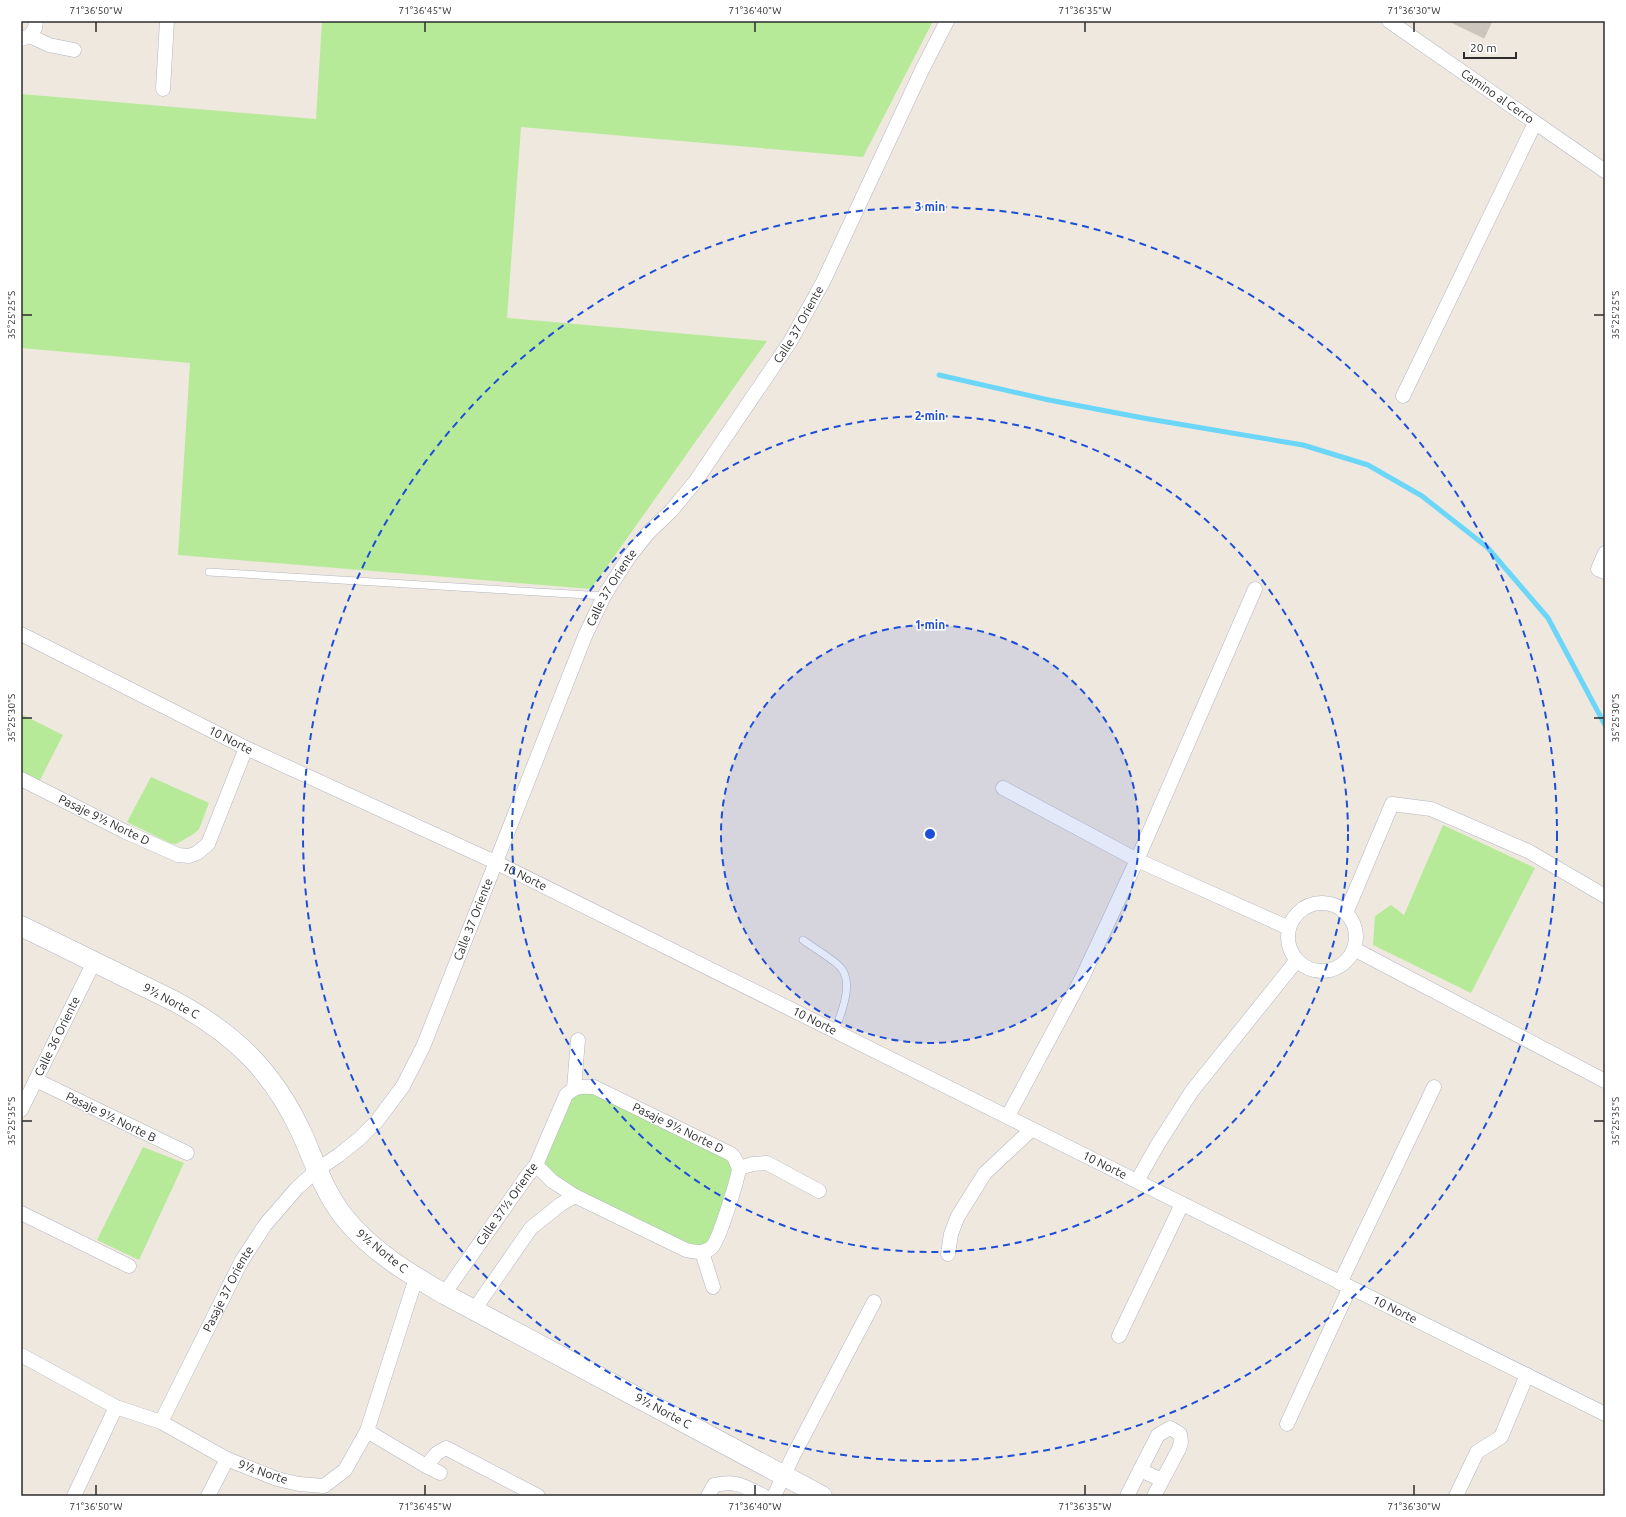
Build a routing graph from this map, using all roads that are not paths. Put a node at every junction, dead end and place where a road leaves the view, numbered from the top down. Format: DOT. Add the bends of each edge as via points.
graph roads {
  1 [pos="36,21"];
  2 [pos="167,21"];
  3 [pos="947,21"];
  4 [pos="1389,21"];
  5 [pos="26,37"];
  6 [pos="74,50"];
  7 [pos="163,89"];
  8 [pos="1535,123"];
  9 [pos="1605,171"];
  10 [pos="1403,396"];
  11 [pos="1605,553"];
  12 [pos="209,572"];
  13 [pos="1605,572"];
  14 [pos="1255,590"];
  15 [pos="604,596"];
  16 [pos="21,634"];
  17 [pos="246,748"];
  18 [pos="21,778"];
  19 [pos="1003,788"];
  20 [pos="1137,860"];
  21 [pos="495,862"];
  22 [pos="1605,896"];
  23 [pos="1346,913"];
  24 [pos="21,926"];
  25 [pos="1289,928"];
  26 [pos="803,940"];
  27 [pos="1354,949"];
  28 [pos="1297,960"];
  29 [pos="94,962"];
  30 [pos="835,1030"];
  31 [pos="578,1040"];
  32 [pos="36,1080"];
  33 [pos="1605,1081"];
  34 [pos="1434,1087"];
  35 [pos="574,1088"];
  36 [pos="21,1110"];
  37 [pos="1008,1116"];
  38 [pos="1032,1130"];
  39 [pos="187,1153"];
  40 [pos="536,1165"];
  41 [pos="739,1168"];
  42 [pos="317,1170"];
  43 [pos="1137,1181"];
  44 [pos="819,1191"];
  45 [pos="575,1196"];
  46 [pos="1182,1204"];
  47 [pos="21,1213"];
  48 [pos="702,1252"];
  49 [pos="948,1254"];
  50 [pos="129,1266"];
  51 [pos="416,1278"];
  52 [pos="1345,1285"];
  53 [pos="713,1287"];
  54 [pos="444,1294"];
  55 [pos="874,1302"];
  56 [pos="474,1310"];
  57 [pos="1119,1336"];
  58 [pos="21,1355"];
  59 [pos="1527,1375"];
  60 [pos="116,1407"];
  61 [pos="1605,1414"];
  62 [pos="161,1422"];
  63 [pos="1287,1424"];
  64 [pos="367,1431"];
  65 [pos="227,1460"];
  66 [pos="426,1466"];
  67 [pos="1140,1470"];
  68 [pos="440,1473"];
  69 [pos="784,1476"];
  70 [pos="1162,1480"];
  71 [pos="325,1491"];
  72 [pos="74,1496"];
  73 [pos="208,1496"];
  74 [pos="538,1496"];
  75 [pos="708,1496"];
  76 [pos="764,1496"];
  77 [pos="774,1496"];
  78 [pos="822,1496"];
  79 [pos="1127,1496"];
  80 [pos="1154,1496"];
  81 [pos="1456,1496"];
  1 -- 5 [label="street" via="35,28"];
  2 -- 7 [label="street"];
  3 -- 15 [label="street, Calle 37 Oriente" via="823,282 790,342 695,482 671,511 648,533"];
  4 -- 8 [label="street, Camino al Cerro"];
  5 -- 6 [label="street"];
  8 -- 9 [label="street, Camino al Cerro"];
  8 -- 10 [label="street"];
  11 -- 13 [label="street" via="1598,570"];
  12 -- 15 [label="lane"];
  14 -- 20 [label="street"];
  15 -- 21 [label="street, Calle 37 Oriente" via="585,636"];
  16 -- 17 [label="street, 10 Norte"];
  17 -- 18 [label="street, Pasaje 9½ Norte D" via="208,844 197,853 188,856 178,855 126,832"];
  17 -- 21 [label="street, 10 Norte"];
  19 -- 20 [label="street"];
  20 -- 25 [label="street"];
  20 -- 37 [label="street" via="1083,976"];
  21 -- 30 [label="street, 10 Norte"];
  21 -- 42 [label="street, Calle 37 Oriente" via="423,1046 403,1086 359,1139"];
  22 -- 23 [label="street" via="1528,851 1438,812 1392,804"];
  23 -- 25 [label="street" via="1336,906 1325,903 1313,904 1303,909"];
  23 -- 27 [label="street" via="1355,930"];
  24 -- 29 [label="street, 9½ Norte C"];
  25 -- 28 [label="street" via="1290,948"];
  26 -- 30 [label="lane" via="841,968 846,979 847,991"];
  27 -- 28 [label="street" via="1346,961 1328,970 1308,968"];
  27 -- 33 [label="street"];
  28 -- 43 [label="street" via="1192,1091"];
  29 -- 32 [label="street, Calle 36 Oriente"];
  29 -- 42 [label="street, 9½ Norte C" via="195,1012 234,1040 251,1056 280,1093"];
  30 -- 37 [label="street, 10 Norte"];
  31 -- 35 [label="street"];
  32 -- 36 [label="street, Calle 36 Oriente"];
  32 -- 39 [label="street, Pasaje 9½ Norte B"];
  34 -- 52 [label="street"];
  35 -- 40 [label="street, Calle 37½ Oriente" via="566,1095"];
  35 -- 41 [label="street, Pasaje 9½ Norte D" via="594,1087 731,1154"];
  37 -- 38 [label="street, 10 Norte"];
  38 -- 43 [label="street, 10 Norte"];
  38 -- 49 [label="street" via="985,1173 958,1216 951,1234"];
  40 -- 45 [label="street" via="552,1181"];
  40 -- 54 [label="street, Calle 37½ Oriente"];
  41 -- 44 [label="street" via="766,1163"];
  41 -- 48 [label="street" via="716,1242"];
  42 -- 51 [label="street, 9½ Norte C" via="334,1203 354,1229 378,1251"];
  42 -- 62 [label="street, Pasaje 37 Oriente" via="278,1208 253,1243"];
  43 -- 46 [label="street, 10 Norte"];
  45 -- 48 [label="street" via="686,1250"];
  45 -- 56 [label="street" via="531,1228"];
  46 -- 52 [label="street, 10 Norte"];
  46 -- 57 [label="street"];
  47 -- 50 [label="street"];
  48 -- 53 [label="street"];
  51 -- 54 [label="street, 9½ Norte C"];
  51 -- 64 [label="street, 9½ Norte"];
  52 -- 59 [label="street, 10 Norte"];
  52 -- 63 [label="street"];
  54 -- 56 [label="street, 9½ Norte C"];
  55 -- 69 [label="street"];
  56 -- 69 [label="street, 9½ Norte C"];
  58 -- 60 [label="street, 9½ Norte"];
  59 -- 61 [label="street, 10 Norte"];
  59 -- 81 [label="street" via="1501,1437 1477,1452"];
  60 -- 62 [label="street, 9½ Norte"];
  60 -- 72 [label="street"];
  62 -- 65 [label="street, 9½ Norte"];
  64 -- 66 [label="street"];
  64 -- 71 [label="street, 9½ Norte" via="345,1470"];
  65 -- 71 [label="street, 9½ Norte" via="277,1479"];
  65 -- 73 [label="street"];
  66 -- 68 [label="street"];
  66 -- 74 [label="street" via="437,1453 446,1448"];
  67 -- 70 [label="street"];
  67 -- 70 [label="street" via="1158,1435 1170,1428 1180,1434 1181,1442"];
  67 -- 79 [label="street"];
  69 -- 77 [label="street"];
  69 -- 78 [label="street, 9½ Norte C"];
  70 -- 80 [label="street"];
  75 -- 76 [label="street" via="714,1485 726,1482 737,1483"];
}
